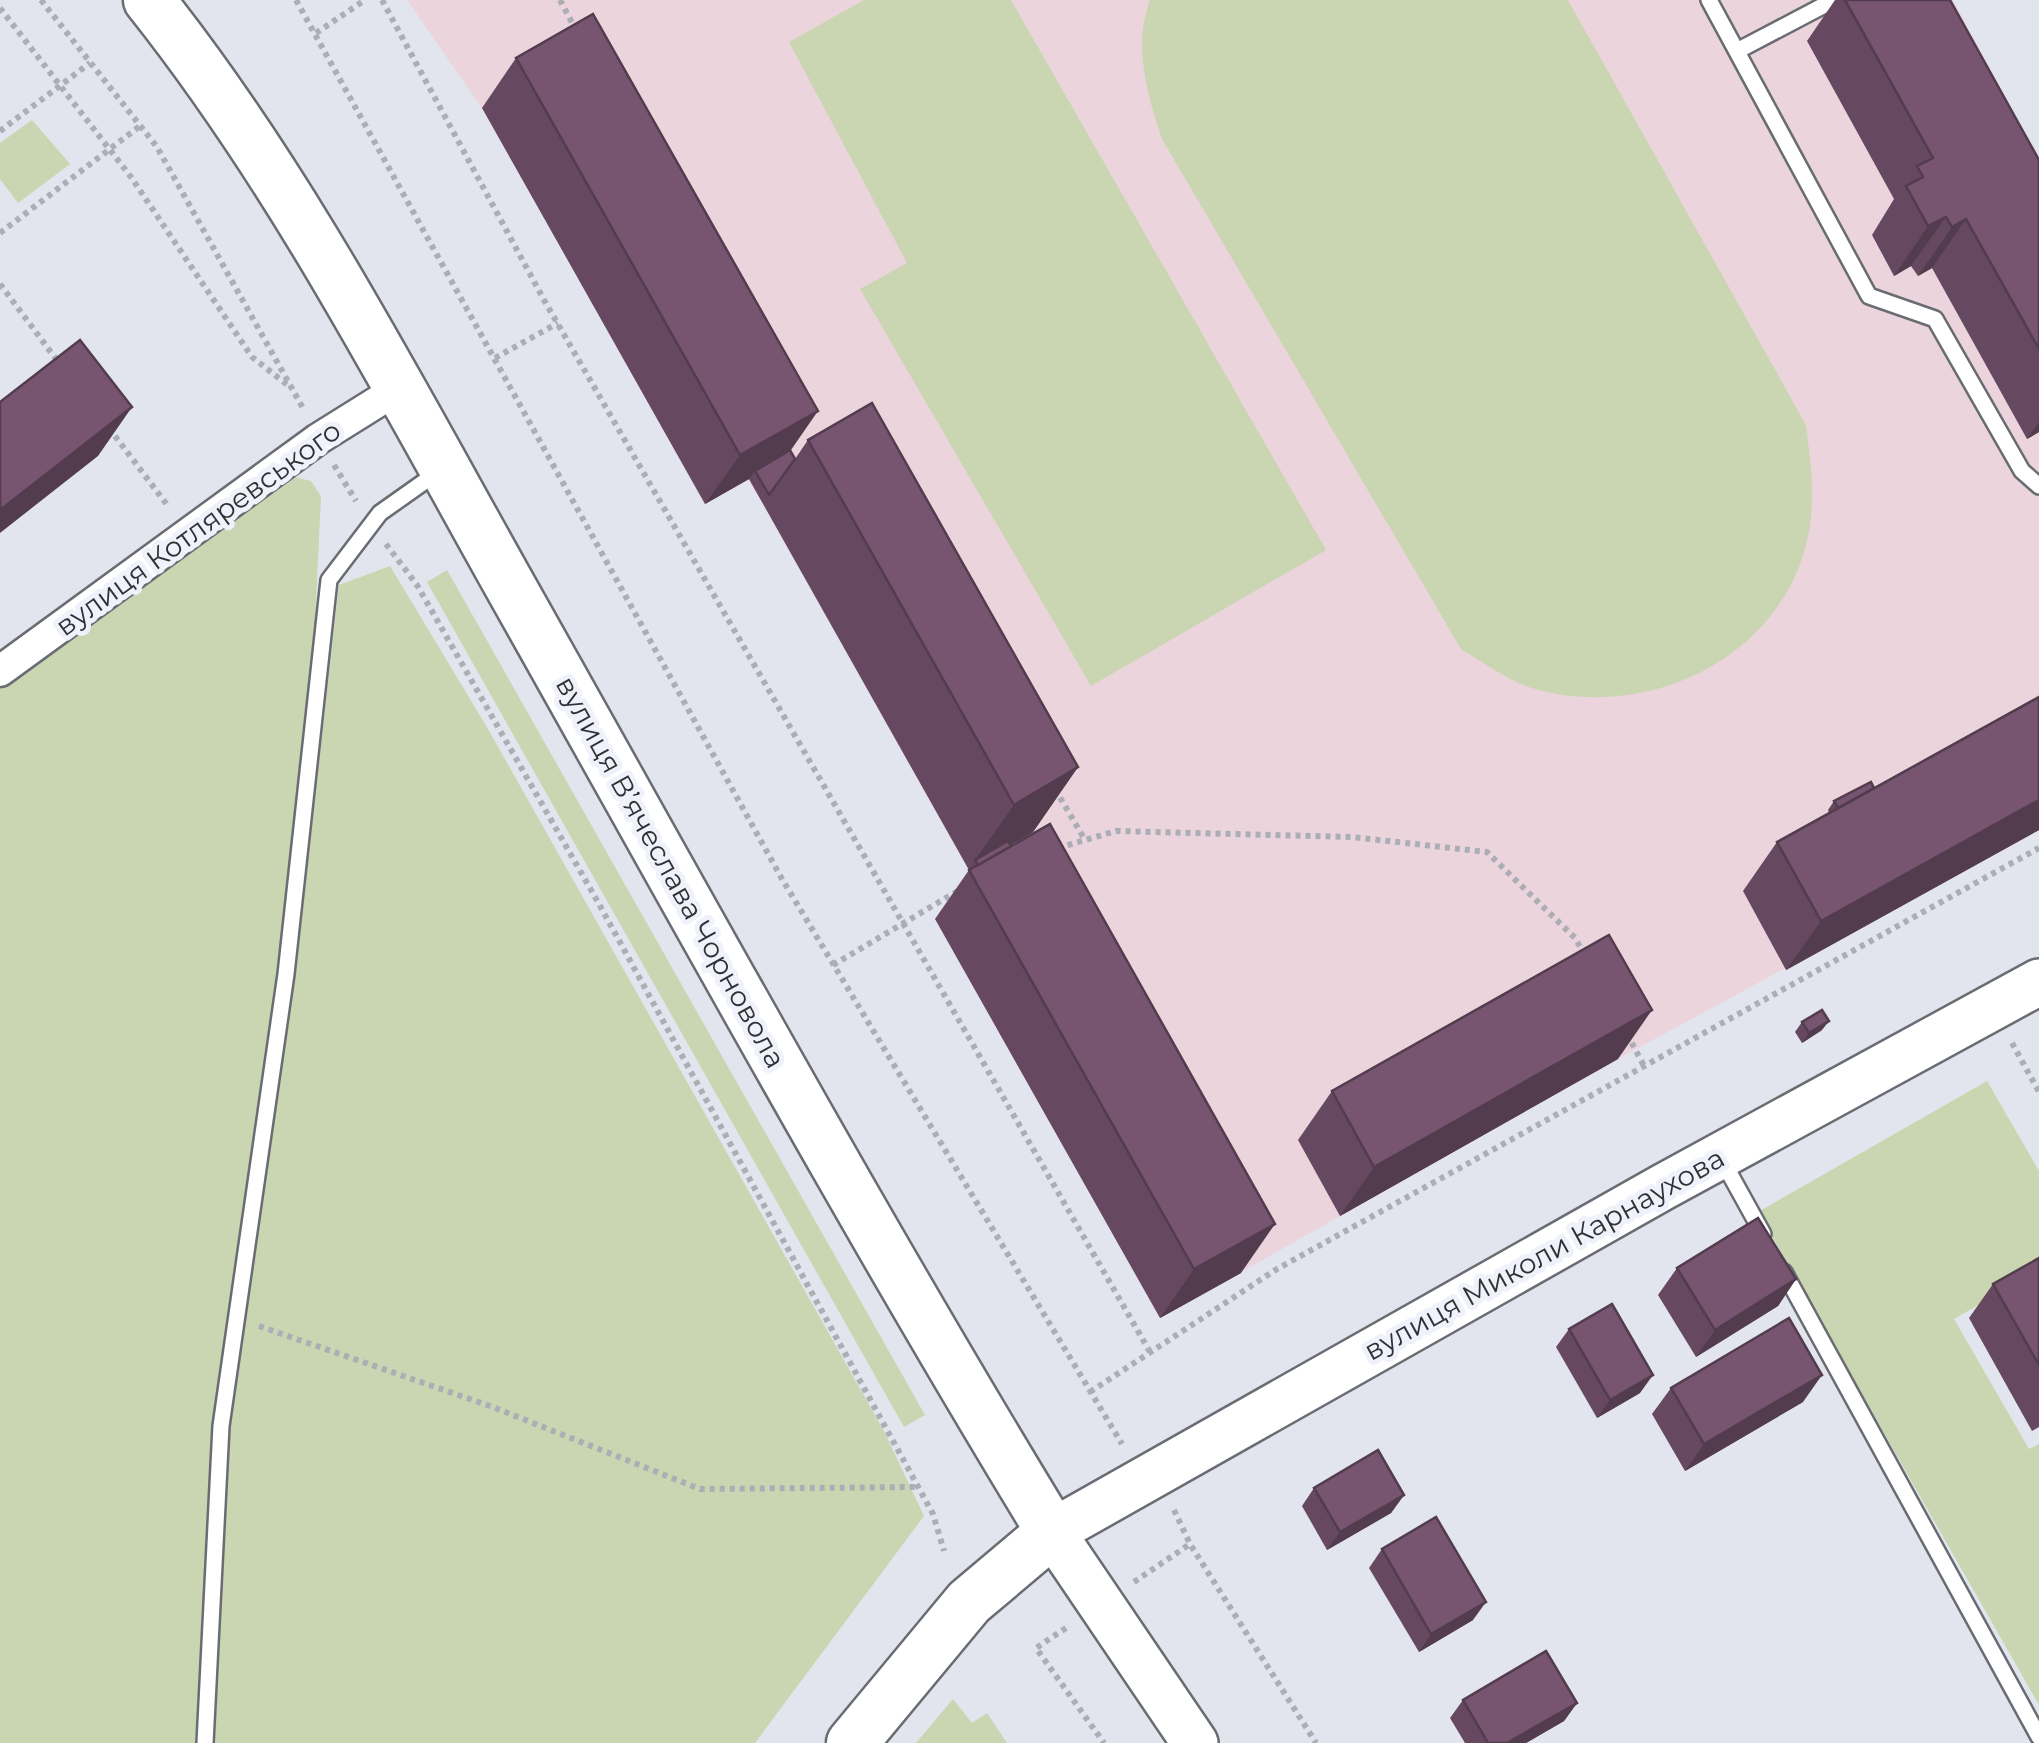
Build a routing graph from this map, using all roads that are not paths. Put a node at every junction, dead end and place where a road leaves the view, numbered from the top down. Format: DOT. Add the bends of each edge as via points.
graph roads {
  1 [pos="148,0"];
  2 [pos="1709,0"];
  3 [pos="1834,0"];
  4 [pos="1737,51"];
  5 [pos="398,389"];
  6 [pos="2039,461"];
  7 [pos="444,468"];
  8 [pos="2022,471"];
  9 [pos="2039,486"];
  10 [pos="0,671"];
  11 [pos="2039,982"];
  12 [pos="1719,1156"];
  13 [pos="1768,1244"];
  14 [pos="1778,1261"];
  15 [pos="1052,1532"];
  16 [pos="2039,1737"];
  17 [pos="205,1743"];
  18 [pos="852,1743"];
  19 [pos="1194,1743"];
  1 -- 5 [label="main road, вулиця Вʼячеслава Чорновола" via="265,162"];
  2 -- 4 [label="lane"];
  3 -- 4 [label="lane"];
  4 -- 8 [label="lane" via="1868,296 1934,320"];
  5 -- 7 [label="main road, вулиця Вʼячеслава Чорновола"];
  5 -- 10 [label="street, вулиця Котляревського" via="318,439"];
  6 -- 8 [label="lane"];
  7 -- 15 [label="main road, вулиця Вʼячеслава Чорновола" via="831,1156"];
  7 -- 17 [label="lane" via="370,524 329,580 286,974 221,1426"];
  8 -- 9 [label="lane"];
  11 -- 12 [label="main road, вулиця Миколи Карнаухова"];
  12 -- 13 [label="lane"];
  12 -- 15 [label="main road, вулиця Миколи Карнаухова"];
  14 -- 16 [label="lane"];
  15 -- 18 [label="main road" via="969,1602"];
  15 -- 19 [label="main road, вулиця Вʼячеслава Чорновола"];
}
